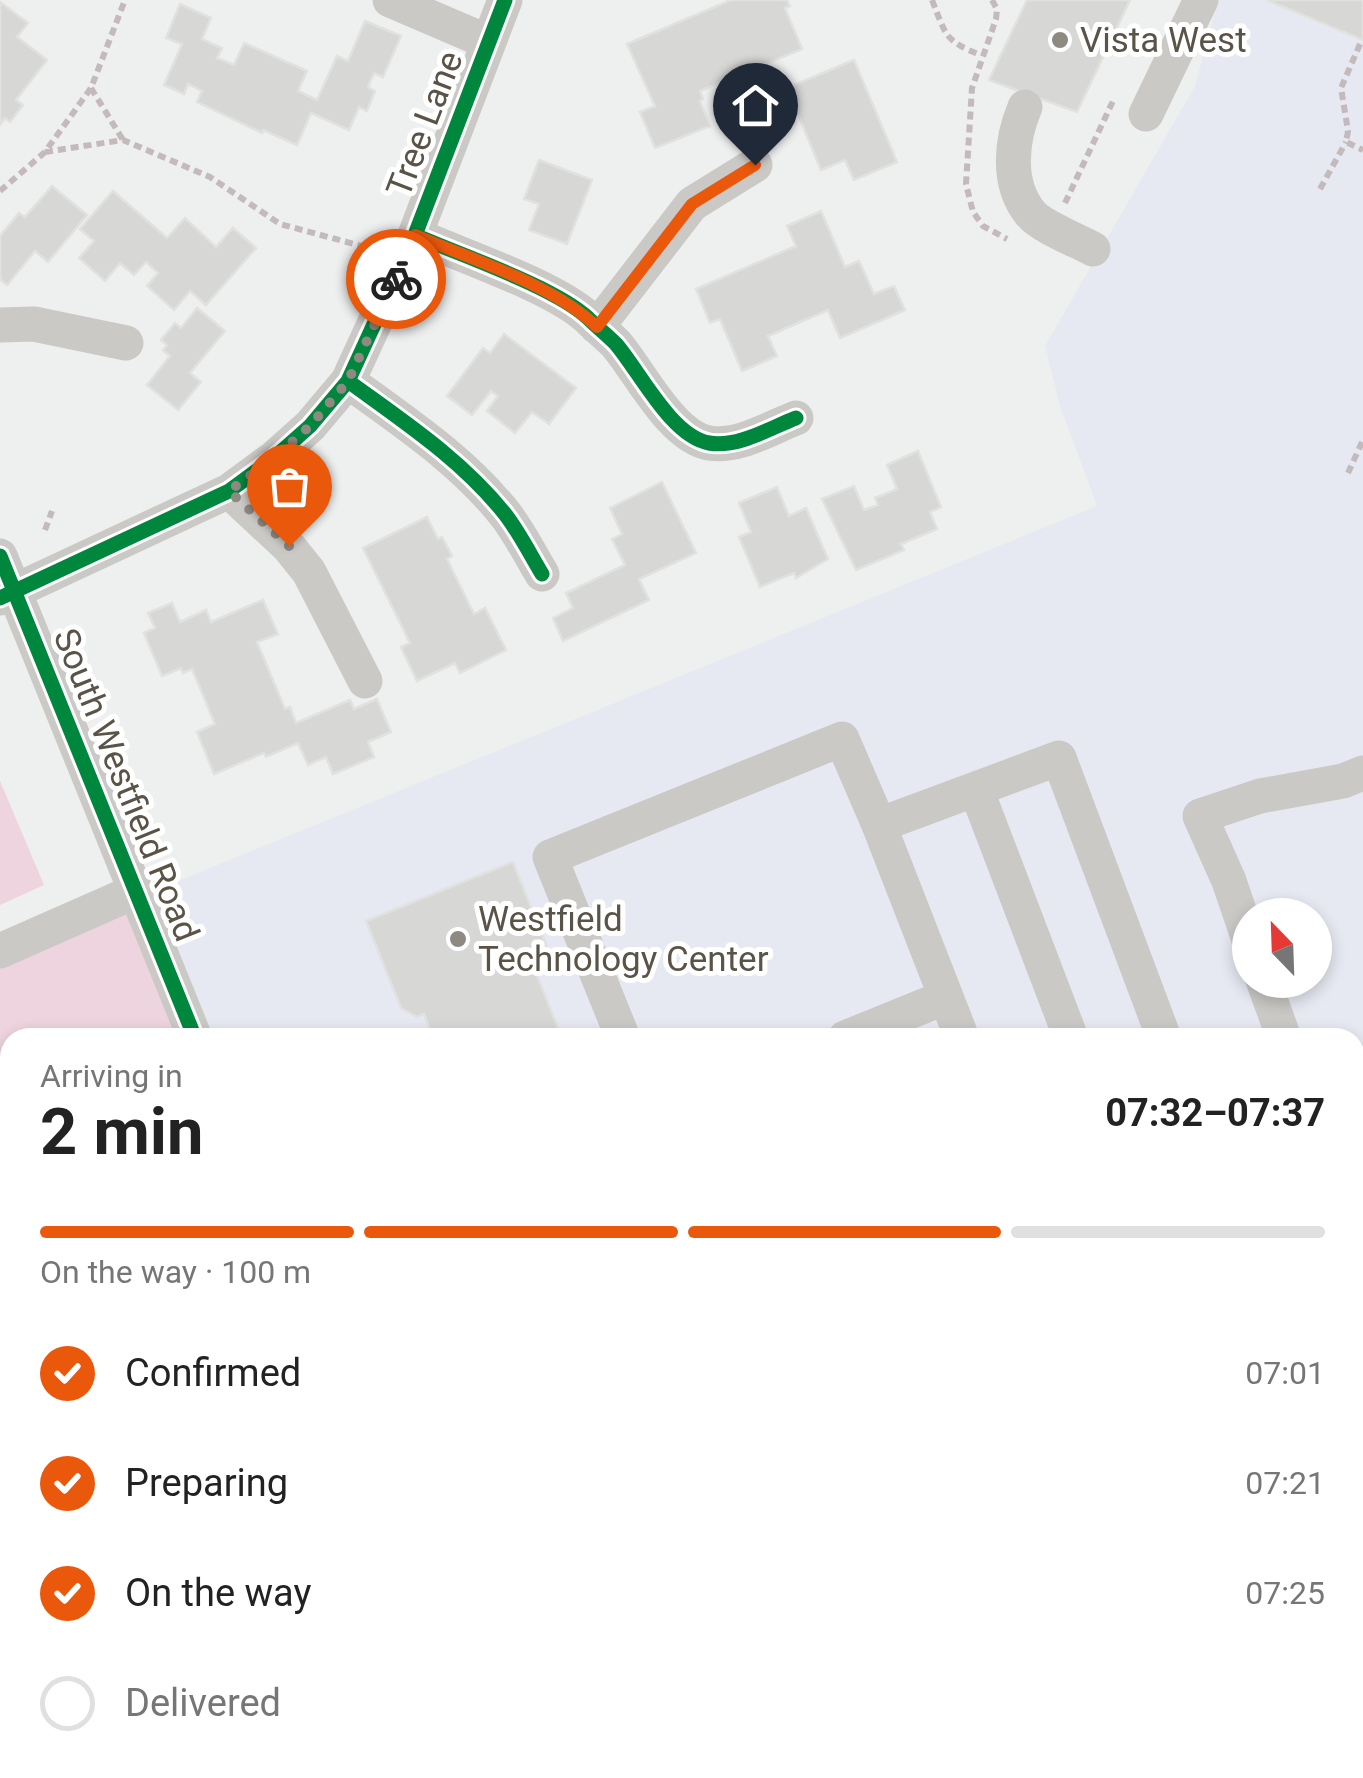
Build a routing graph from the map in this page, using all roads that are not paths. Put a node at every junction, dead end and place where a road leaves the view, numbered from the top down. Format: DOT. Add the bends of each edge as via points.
graph roads {
  1 [pos="390,0"];
  2 [pos="505,0"];
  3 [pos="1201,0"];
  4 [pos="488,42"];
  5 [pos="1025,107"];
  6 [pos="1146,114"];
  7 [pos="755,165"];
  8 [pos="415,235"];
  9 [pos="1093,249"];
  10 [pos="0,325"];
  11 [pos="597,327"];
  12 [pos="126,343"];
  13 [pos="348,381"];
  14 [pos="796,418"];
  15 [pos="229,491"];
  16 [pos="0,556"];
  17 [pos="542,574"];
  18 [pos="8,594"];
  19 [pos="365,680"];
  20 [pos="1363,773"];
  21 [pos="976,790"];
  22 [pos="878,825"];
  23 [pos="136,891"];
  24 [pos="1235,898"];
  25 [pos="0,951"];
  26 [pos="946,997"];
  27 [pos="1270,998"];
  28 [pos="191,1028"];
  29 [pos="619,1028"];
  30 [pos="869,1028"];
  31 [pos="958,1028"];
  32 [pos="1067,1028"];
  33 [pos="1160,1028"];
  34 [pos="1281,1028"];
  1 -- 4 [label="street"];
  2 -- 4 [label="street, Tree Lane"];
  3 -- 6 [label="street"];
  4 -- 8 [label="street, Tree Lane"];
  5 -- 9 [label="street" via="1013,155 1016,184 1032,216"];
  7 -- 11 [label="street" via="692,204"];
  8 -- 11 [label="street" via="536,288"];
  8 -- 13 [label="street, Tree Lane"];
  10 -- 12 [label="street" via="34,324"];
  11 -- 14 [label="street" via="691,437 733,443"];
  13 -- 15 [label="street, Tree Lane" via="310,426"];
  13 -- 17 [label="street" via="480,485"];
  15 -- 18 [label="street, Tree Lane"];
  15 -- 19 [label="street" via="310,572"];
  16 -- 18 [label="street, South Westfield Road"];
  18 -- 23 [label="street, South Westfield Road"];
  20 -- 24 [label="street" via="1200,816"];
  21 -- 22 [label="street"];
  21 -- 32 [label="street"];
  21 -- 33 [label="street" via="1059,758"];
  22 -- 26 [label="street"];
  22 -- 29 [label="street" via="842,739 550,857"];
  23 -- 25 [label="street"];
  23 -- 28 [label="street, South Westfield Road"];
  26 -- 30 [label="street"];
  26 -- 31 [label="street"];
  27 -- 34 [label="street"];
}
